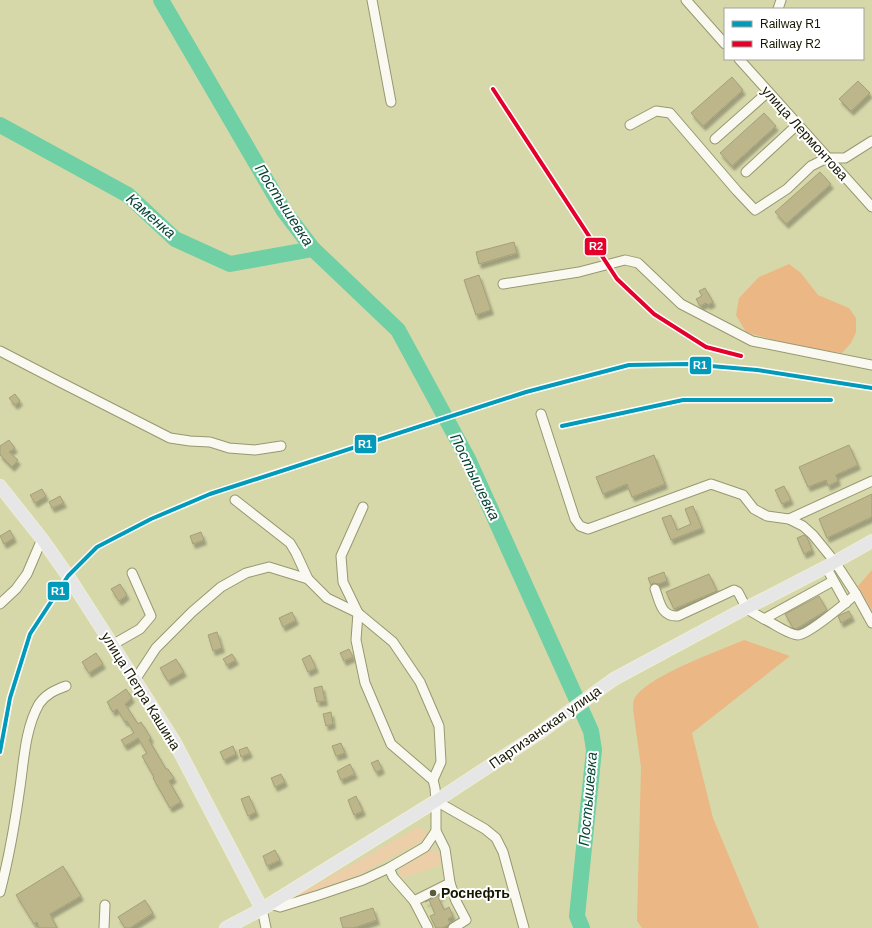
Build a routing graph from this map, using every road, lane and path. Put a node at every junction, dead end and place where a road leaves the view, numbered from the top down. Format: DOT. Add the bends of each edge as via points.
graph roads {
  1 [pos="372,0"];
  2 [pos="686,0"];
  3 [pos="724,43"];
  4 [pos="740,60"];
  5 [pos="768,92"];
  6 [pos="392,102"];
  7 [pos="630,125"];
  8 [pos="797,125"];
  9 [pos="715,139"];
  10 [pos="872,141"];
  11 [pos="827,158"];
  12 [pos="746,172"];
  13 [pos="872,207"];
  14 [pos="503,284"];
  15 [pos="0,351"];
  16 [pos="872,365"];
  17 [pos="541,414"];
  18 [pos="281,446"];
  19 [pos="872,481"];
  20 [pos="0,486"];
  21 [pos="235,500"];
  22 [pos="364,507"];
  23 [pos="788,520"];
  24 [pos="42,539"];
  25 [pos="872,541"];
  26 [pos="831,565"];
  27 [pos="132,573"];
  28 [pos="308,579"];
  29 [pos="833,581"];
  30 [pos="655,589"];
  31 [pos="856,594"];
  32 [pos="846,603"];
  33 [pos="0,604"];
  34 [pos="747,609"];
  35 [pos="358,614"];
  36 [pos="764,619"];
  37 [pos="872,623"];
  38 [pos="112,646"];
  39 [pos="135,680"];
  40 [pos="66,686"];
  41 [pos="432,780"];
  42 [pos="436,801"];
  43 [pos="436,831"];
  44 [pos="389,868"];
  45 [pos="450,883"];
  46 [pos="0,892"];
  47 [pos="414,901"];
  48 [pos="105,904"];
  49 [pos="266,906"];
  50 [pos="104,928"];
  51 [pos="226,928"];
  52 [pos="266,928"];
  53 [pos="428,928"];
  54 [pos="453,928"];
  55 [pos="524,928"];
  1 -- 6 [label="street"];
  2 -- 3 [label="street"];
  4 -- 5 [label="street, улица Лермонтова"];
  5 -- 8 [label="street, улица Лермонтова"];
  5 -- 9 [label="street"];
  7 -- 11 [label="street" via="656,111 670,113 755,210 787,189 811,166"];
  8 -- 11 [label="street, улица Лермонтова"];
  8 -- 12 [label="street"];
  10 -- 11 [label="street" via="845,158"];
  11 -- 13 [label="street, улица Лермонтова"];
  14 -- 16 [label="street" via="579,272 625,260 632,261 638,263 681,304 752,341"];
  15 -- 18 [label="street" via="170,438 255,450"];
  17 -- 23 [label="street" via="575,519 580,526 588,529 711,484 743,495 754,509 767,516"];
  19 -- 23 [label="street"];
  20 -- 24 [label="main road, улица Петра Кашина"];
  21 -- 28 [label="street" via="290,544"];
  22 -- 35 [label="street" via="341,556 342,582"];
  23 -- 26 [label="street" via="803,526 813,535"];
  24 -- 33 [label="street" via="27,574"];
  24 -- 38 [label="main road, улица Петра Кашина"];
  25 -- 26 [label="main road, Партизанская улица"];
  26 -- 29 [label="street"];
  26 -- 31 [label="street"];
  26 -- 34 [label="main road, Партизанская улица"];
  27 -- 38 [label="street" via="151,616 140,629"];
  28 -- 35 [label="street" via="327,598"];
  28 -- 39 [label="street" via="269,567 246,573 221,588 192,612 156,648"];
  29 -- 32 [label="street"];
  29 -- 36 [label="street"];
  30 -- 34 [label="street" via="665,613 671,616 678,616 734,590 738,592"];
  31 -- 32 [label="street"];
  31 -- 37 [label="street"];
  32 -- 36 [label="street" via="804,634 793,634"];
  34 -- 36 [label="street"];
  34 -- 42 [label="main road, Партизанская улица" via="614,679 538,734"];
  35 -- 41 [label="street" via="356,640 365,683 391,744"];
  35 -- 41 [label="street" via="393,642 420,682 439,726 441,762"];
  38 -- 39 [label="main road, улица Петра Кашина"];
  39 -- 49 [label="main road, улица Петра Кашина" via="174,741"];
  40 -- 46 [label="street" via="50,692 40,703 33,719 24,753 8,863"];
  41 -- 42 [label="street"];
  42 -- 43 [label="street"];
  42 -- 49 [label="main road, Партизанская улица"];
  42 -- 55 [label="street" via="496,838 504,852"];
  43 -- 44 [label="street" via="425,847"];
  43 -- 45 [label="street" via="445,849"];
  44 -- 47 [label="street"];
  44 -- 49 [label="street" via="319,895 280,906"];
  45 -- 47 [label="street"];
  45 -- 54 [label="street" via="466,920"];
  47 -- 53 [label="street"];
  48 -- 50 [label="street"];
  49 -- 51 [label="main road, Партизанская улица"];
  49 -- 52 [label="street"];
}
